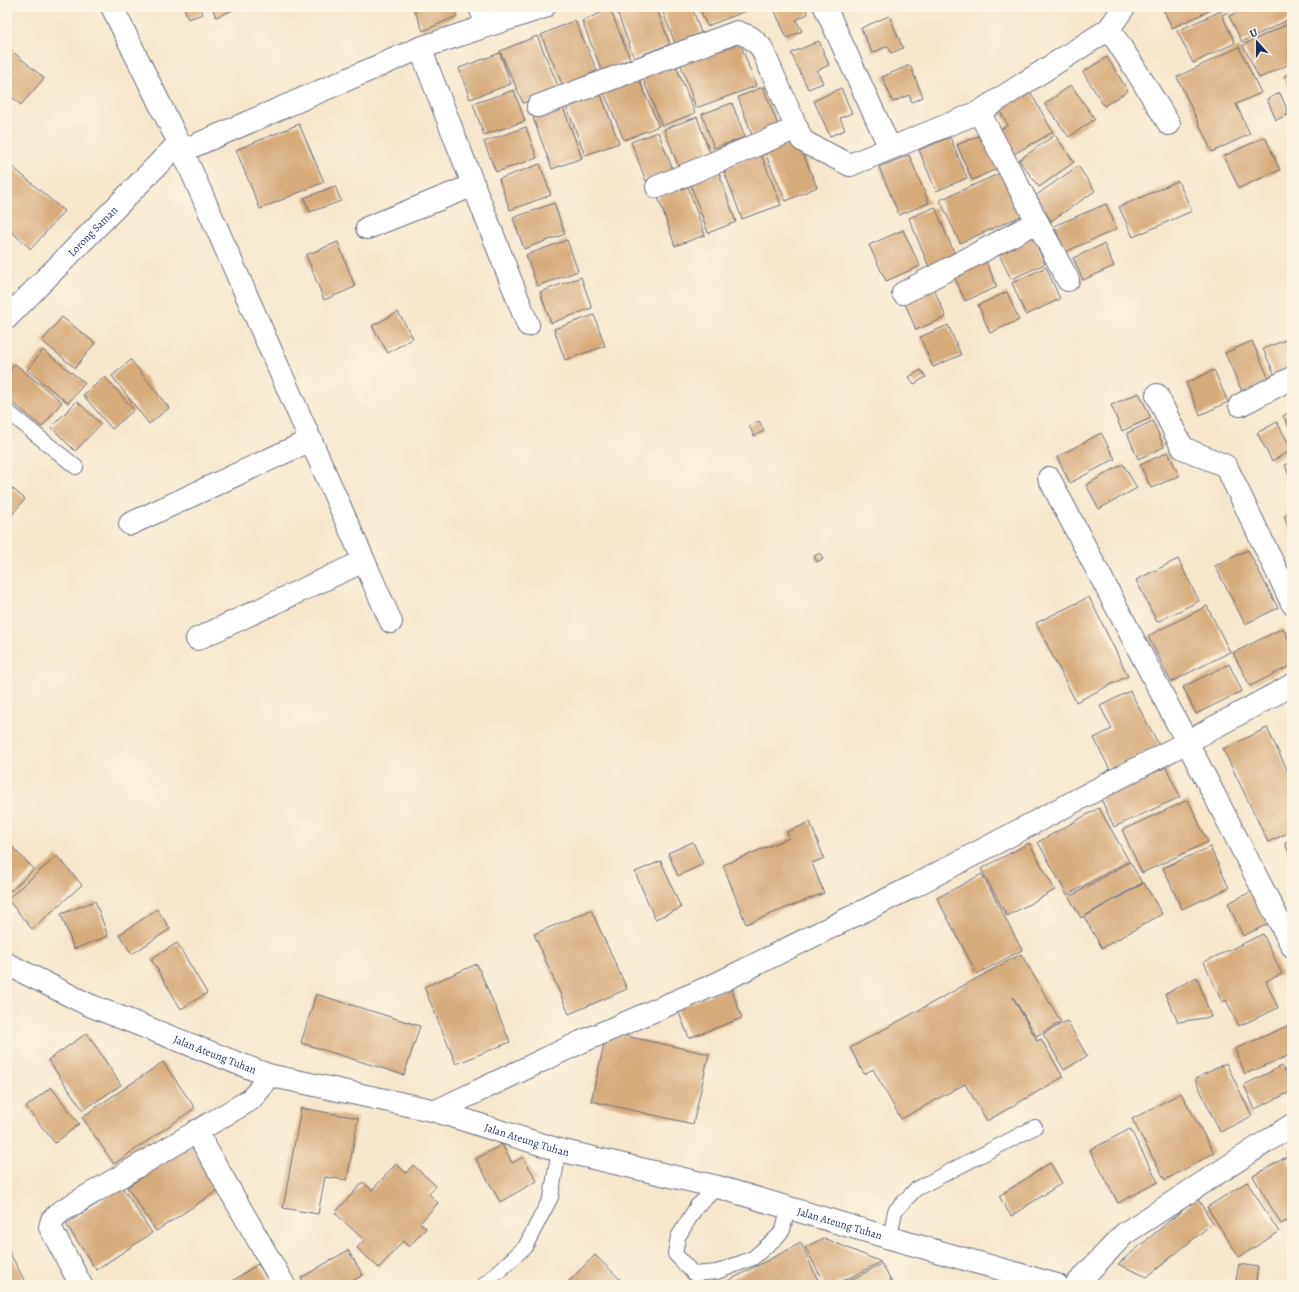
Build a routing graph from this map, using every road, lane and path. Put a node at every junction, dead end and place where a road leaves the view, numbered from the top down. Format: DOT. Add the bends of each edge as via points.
graph roads {
  1 [pos="112,7"];
  2 [pos="544,7"];
  3 [pos="825,7"];
  4 [pos="1124,7"];
  5 [pos="484,16"];
  6 [pos="1109,29"];
  7 [pos="420,48"];
  8 [pos="538,106"];
  9 [pos="979,112"];
  10 [pos="1169,124"];
  11 [pos="797,128"];
  12 [pos="181,147"];
  13 [pos="890,148"];
  14 [pos="474,185"];
  15 [pos="657,187"];
  16 [pos="1037,222"];
  17 [pos="367,228"];
  18 [pos="1068,280"];
  19 [pos="903,293"];
  20 [pos="7,318"];
  21 [pos="528,324"];
  22 [pos="1292,378"];
  23 [pos="1157,395"];
  24 [pos="1240,405"];
  25 [pos="7,411"];
  26 [pos="311,440"];
  27 [pos="76,467"];
  28 [pos="1049,478"];
  29 [pos="130,524"];
  30 [pos="364,561"];
  31 [pos="1292,603"];
  32 [pos="391,622"];
  33 [pos="197,639"];
  34 [pos="1292,685"];
  35 [pos="1187,742"];
  36 [pos="1292,946"];
  37 [pos="7,964"];
  38 [pos="268,1075"];
  39 [pos="436,1111"];
  40 [pos="1292,1125"];
  41 [pos="1035,1127"];
  42 [pos="196,1131"];
  43 [pos="559,1150"];
  44 [pos="718,1187"];
  45 [pos="788,1208"];
  46 [pos="890,1238"];
  47 [pos="81,1285"];
  48 [pos="284,1285"];
  49 [pos="484,1285"];
  50 [pos="1057,1285"];
  51 [pos="1076,1285"];
  1 -- 12 [label="street"];
  2 -- 5 [label="street"];
  3 -- 13 [label="street"];
  4 -- 6 [label="street"];
  5 -- 7 [label="street"];
  6 -- 9 [label="street"];
  6 -- 10 [label="street"];
  7 -- 12 [label="street"];
  7 -- 14 [label="street"];
  8 -- 11 [label="street" via="737,32 750,37 761,47"];
  9 -- 13 [label="street"];
  9 -- 16 [label="street"];
  11 -- 13 [label="street" via="802,140 850,165"];
  11 -- 15 [label="street"];
  12 -- 20 [label="street, Lorong Saman"];
  12 -- 26 [label="street"];
  14 -- 17 [label="street"];
  14 -- 21 [label="street"];
  16 -- 18 [label="street"];
  16 -- 19 [label="street"];
  22 -- 24 [label="street"];
  23 -- 31 [label="street" via="1183,448 1226,466"];
  25 -- 27 [label="lane"];
  26 -- 29 [label="street"];
  26 -- 30 [label="street"];
  28 -- 35 [label="street"];
  30 -- 32 [label="street"];
  30 -- 33 [label="street"];
  34 -- 35 [label="street"];
  35 -- 36 [label="street"];
  35 -- 39 [label="street" via="912,887 730,977 581,1042"];
  37 -- 38 [label="street, Jalan Ateung Tuhan" via="89,1005"];
  38 -- 39 [label="street, Jalan Ateung Tuhan"];
  38 -- 42 [label="street" via="250,1100"];
  39 -- 43 [label="street, Jalan Ateung Tuhan"];
  40 -- 51 [label="street" via="1124,1234"];
  41 -- 46 [label="lane" via="916,1189 895,1211"];
  42 -- 47 [label="street" via="60,1212 52,1220 50,1227"];
  42 -- 48 [label="street"];
  43 -- 44 [label="street, Jalan Ateung Tuhan"];
  43 -- 49 [label="lane" via="551,1197 525,1247"];
  44 -- 45 [label="street, Jalan Ateung Tuhan"];
  44 -- 45 [label="lane" via="697,1206 678,1237 675,1254 694,1274 717,1272 753,1258 783,1230"];
  45 -- 46 [label="street, Jalan Ateung Tuhan"];
  46 -- 50 [label="street, Jalan Ateung Tuhan"];
}
